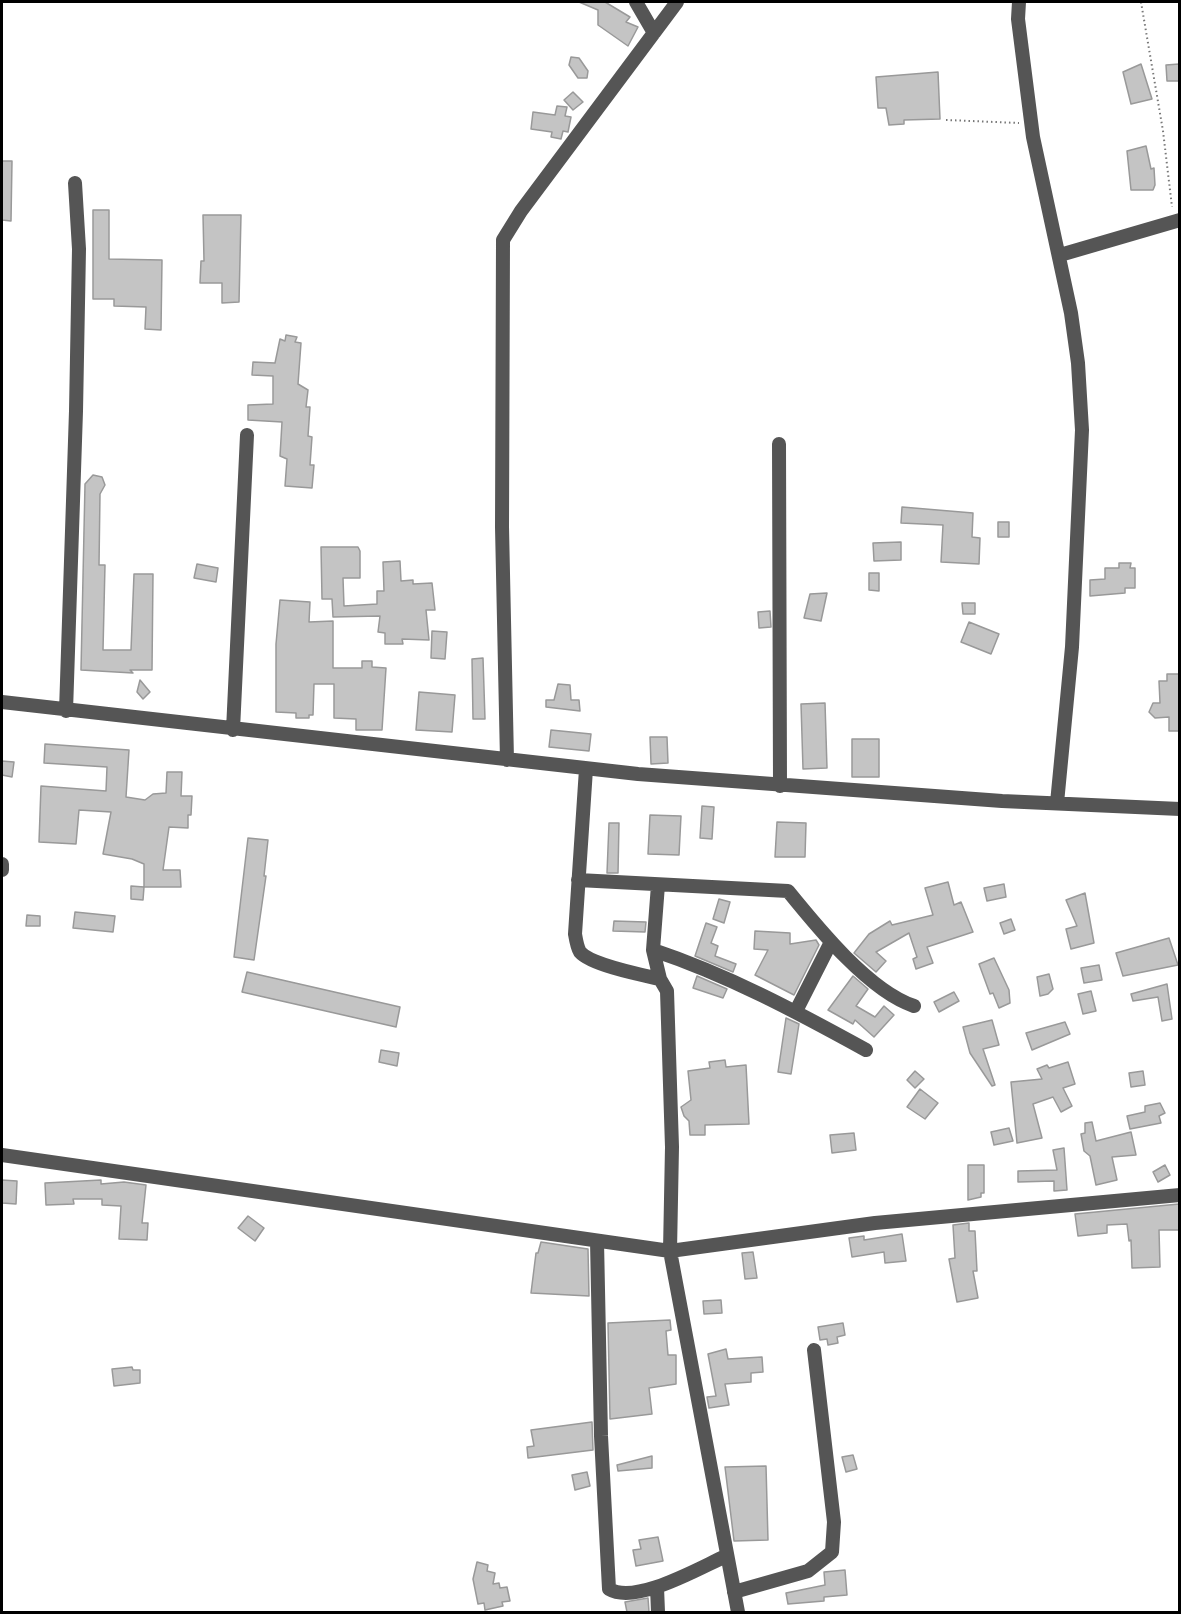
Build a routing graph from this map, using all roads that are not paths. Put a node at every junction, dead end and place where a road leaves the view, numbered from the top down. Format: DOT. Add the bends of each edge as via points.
graph roads {
  1 [pos="636,2"];
  2 [pos="677,2"];
  3 [pos="1019,2"];
  4 [pos="654,33"];
  5 [pos="75,183"];
  6 [pos="1176,221"];
  7 [pos="1060,255"];
  8 [pos="247,435"];
  9 [pos="779,444"];
  10 [pos="2,702"];
  11 [pos="66,711"];
  12 [pos="232,730"];
  13 [pos="507,760"];
  14 [pos="586,769"];
  15 [pos="780,786"];
  16 [pos="1057,803"];
  17 [pos="1179,809"];
  18 [pos="2,864"];
  19 [pos="2,870"];
  20 [pos="578,880"];
  21 [pos="658,885"];
  22 [pos="830,944"];
  23 [pos="653,950"];
  24 [pos="660,979"];
  25 [pos="914,1006"];
  26 [pos="796,1011"];
  27 [pos="866,1050"];
  28 [pos="2,1155"];
  29 [pos="1179,1195"];
  30 [pos="597,1241"];
  31 [pos="670,1251"];
  32 [pos="814,1350"];
  33 [pos="726,1556"];
  34 [pos="657,1587"];
  35 [pos="734,1592"];
  36 [pos="658,1612"];
  37 [pos="738,1612"];
  1 -- 4 [label="street"];
  2 -- 4 [label="street"];
  3 -- 7 [label="street" via="1031,124"];
  4 -- 13 [label="street" via="503,240 502,527"];
  5 -- 11 [label="street" via="79,249"];
  6 -- 7 [label="street"];
  7 -- 16 [label="street" via="1078,363 1082,430 1072,647"];
  8 -- 12 [label="street"];
  9 -- 15 [label="street"];
  10 -- 11 [label="street"];
  11 -- 12 [label="street"];
  12 -- 13 [label="street"];
  13 -- 14 [label="street"];
  14 -- 15 [label="street"];
  14 -- 20 [label="street"];
  15 -- 16 [label="street"];
  16 -- 17 [label="street"];
  18 -- 19 [label="street"];
  20 -- 21 [label="street"];
  20 -- 24 [label="street" via="575,917 579,950 586,957 624,971"];
  21 -- 22 [label="street" via="788,891"];
  21 -- 23 [label="street"];
  22 -- 25 [label="street" via="899,1001"];
  22 -- 26 [label="street"];
  23 -- 24 [label="street"];
  23 -- 26 [label="street" via="699,965"];
  24 -- 31 [label="street" via="667,990 669,1012"];
  26 -- 27 [label="street"];
  28 -- 30 [label="street"];
  29 -- 31 [label="street" via="887,1221"];
  30 -- 31 [label="street"];
  30 -- 34 [label="street" via="607,1580 616,1593"];
  31 -- 33 [label="street"];
  32 -- 35 [label="street" via="834,1522 832,1552 808,1571"];
  33 -- 34 [label="street"];
  33 -- 35 [label="street"];
  34 -- 36 [label="street"];
  35 -- 37 [label="street"];
}
